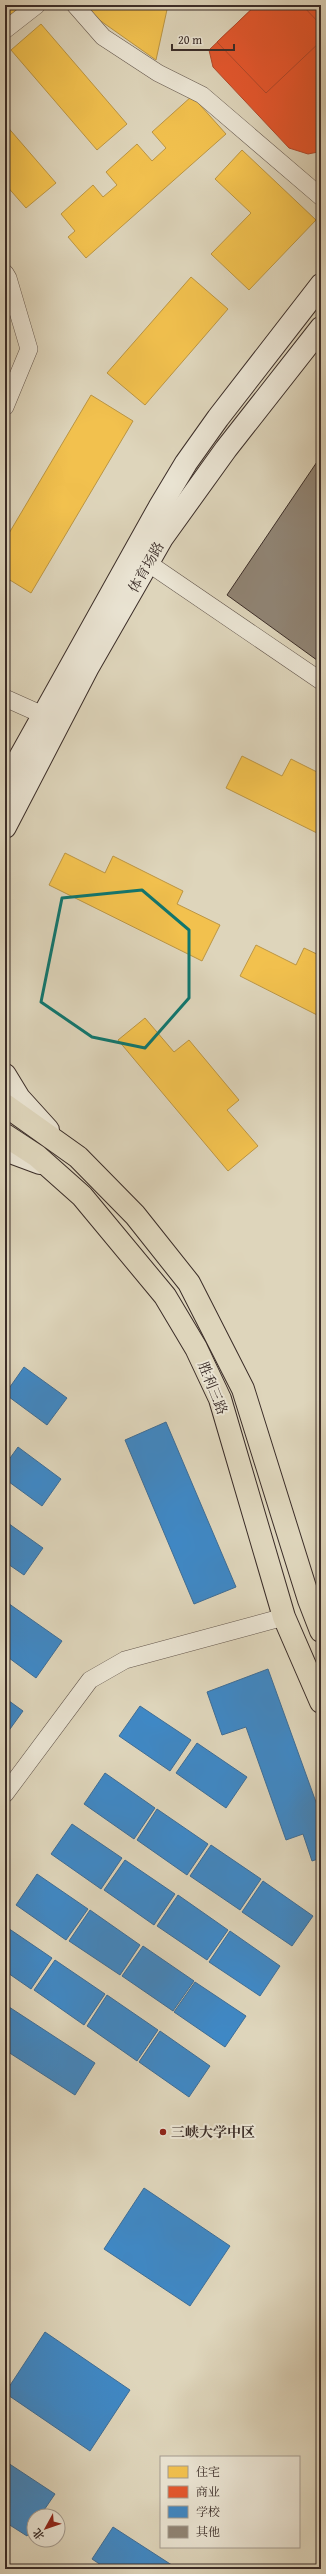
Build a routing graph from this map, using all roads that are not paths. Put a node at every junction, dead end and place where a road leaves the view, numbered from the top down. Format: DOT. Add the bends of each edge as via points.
graph roads {
  1 [pos="37,5"];
  2 [pos="75,5"];
  3 [pos="5,30"];
  4 [pos="321,197"];
  5 [pos="5,273"];
  6 [pos="321,285"];
  7 [pos="321,328"];
  8 [pos="5,407"];
  9 [pos="148,564"];
  10 [pos="321,681"];
  11 [pos="5,698"];
  12 [pos="43,715"];
  13 [pos="5,784"];
  14 [pos="5,827"];
  15 [pos="5,1075"];
  16 [pos="5,1105"];
  17 [pos="5,1135"];
  18 [pos="60,1144"];
  19 [pos="5,1150"];
  20 [pos="48,1166"];
  21 [pos="284,1617"];
  22 [pos="321,1631"];
  23 [pos="321,1702"];
  24 [pos="5,1794"];
  1 -- 3 [label="street"];
  2 -- 4 [label="street" via="103,37 158,73 202,95"];
  5 -- 8 [label="street" via="29,350"];
  6 -- 12 [label="main road, 体育场路" via="186,463"];
  7 -- 9 [label="main road, 体育场路" via="226,449 162,538"];
  9 -- 10 [label="street"];
  9 -- 14 [label="main road, 体育场路" via="88,667"];
  11 -- 12 [label="street"];
  12 -- 13 [label="main road, 体育场路"];
  15 -- 18 [label="main road" via="19,1098"];
  16 -- 18 [label="main road, 胜利三路"];
  17 -- 20 [label="main road, 胜利三路"];
  18 -- 22 [label="main road, 胜利三路" via="78,1157 135,1215 189,1283 243,1389"];
  19 -- 20 [label="main road"];
  20 -- 21 [label="main road, 胜利三路" via="82,1196 165,1296 196,1348 220,1399"];
  21 -- 23 [label="main road, 胜利三路"];
  21 -- 24 [label="street" via="125,1660 90,1680"];
}
